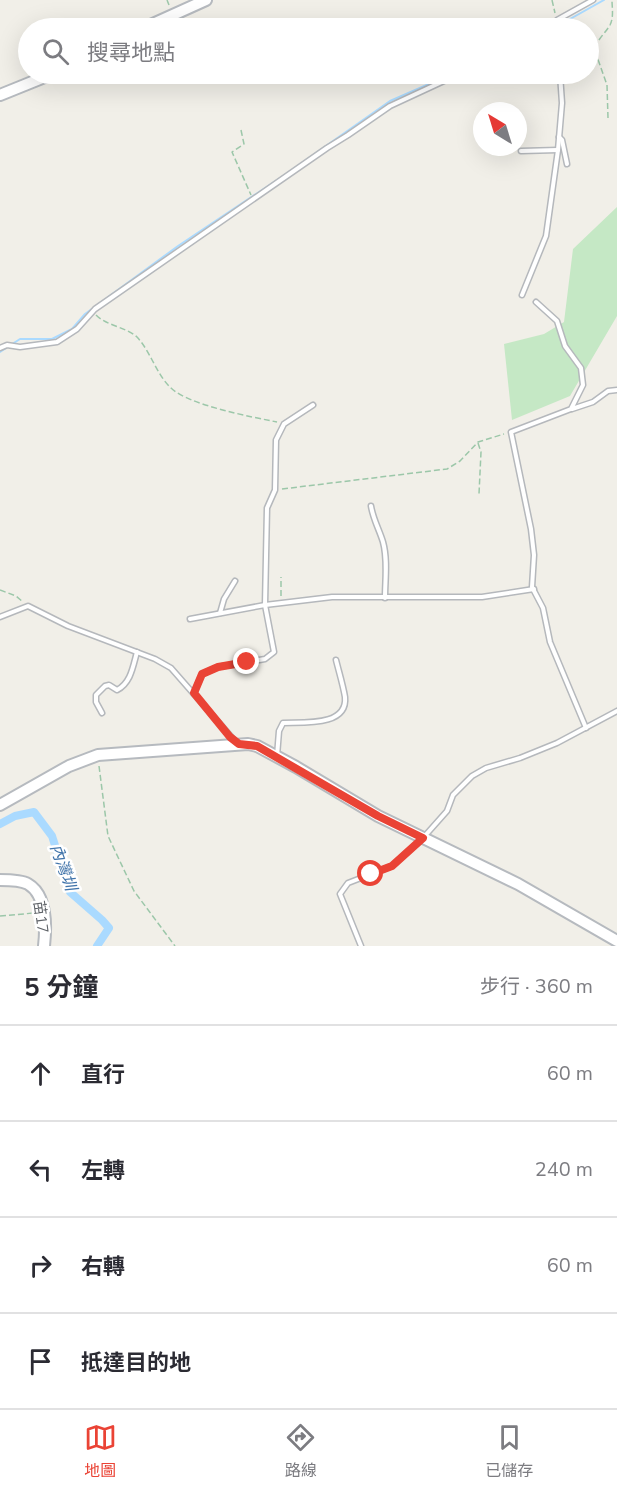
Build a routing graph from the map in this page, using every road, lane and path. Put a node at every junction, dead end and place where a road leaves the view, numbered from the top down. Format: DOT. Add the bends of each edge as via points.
graph roads {
  1 [pos="206,0"];
  2 [pos="552,0"];
  3 [pos="593,0"];
  4 [pos="612,0"];
  5 [pos="166,18"];
  6 [pos="556,18"];
  7 [pos="561,18"];
  8 [pos="599,40"];
  9 [pos="599,62"];
  10 [pos="27,84"];
  11 [pos="437,84"];
  12 [pos="561,84"];
  13 [pos="0,95"];
  14 [pos="608,118"];
  15 [pos="242,129"];
  16 [pos="559,137"];
  17 [pos="558,150"];
  18 [pos="527,151"];
  19 [pos="567,164"];
  20 [pos="253,198"];
  21 [pos="522,295"];
  22 [pos="536,302"];
  23 [pos="93,311"];
  24 [pos="0,348"];
  25 [pos="617,390"];
  26 [pos="314,405"];
  27 [pos="572,409"];
  28 [pos="284,424"];
  29 [pos="511,432"];
  30 [pos="478,442"];
  31 [pos="275,490"];
  32 [pos="479,494"];
  33 [pos="371,506"];
  34 [pos="281,577"];
  35 [pos="235,581"];
  36 [pos="534,589"];
  37 [pos="0,590"];
  38 [pos="385,598"];
  39 [pos="280,603"];
  40 [pos="265,605"];
  41 [pos="28,606"];
  42 [pos="220,613"];
  43 [pos="0,617"];
  44 [pos="190,619"];
  45 [pos="137,652"];
  46 [pos="336,660"];
  47 [pos="194,693"];
  48 [pos="617,711"];
  49 [pos="102,713"];
  50 [pos="586,728"];
  51 [pos="239,744"];
  52 [pos="98,755"];
  53 [pos="276,756"];
  54 [pos="0,805"];
  55 [pos="423,838"];
  56 [pos="0,880"];
  57 [pos="44,912"];
  58 [pos="0,916"];
  59 [pos="617,941"];
  60 [pos="44,946"];
  61 [pos="175,946"];
  62 [pos="361,946"];
  1 -- 5 [label="street"];
  2 -- 6 [label="path"];
  3 -- 7 [label="lane"];
  4 -- 8 [label="path" via="611,23"];
  9 -- 14 [label="path" via="607,85"];
  10 -- 13 [label="street"];
  11 -- 20 [label="lane" via="390,106"];
  12 -- 16 [label="lane"];
  15 -- 20 [label="path" via="244,144 232,152"];
  16 -- 17 [label="lane"];
  16 -- 19 [label="lane"];
  17 -- 18 [label="lane"];
  17 -- 21 [label="lane" via="546,236"];
  20 -- 23 [label="lane"];
  22 -- 27 [label="lane" via="558,321 565,346 581,368 583,385"];
  23 -- 24 [label="lane" via="77,329 57,342"];
  23 -- 28 [label="path" via="101,320 135,335 171,388 190,399"];
  25 -- 27 [label="lane"];
  26 -- 28 [label="lane"];
  27 -- 29 [label="lane"];
  28 -- 31 [label="lane" via="276,440"];
  29 -- 30 [label="path"];
  29 -- 36 [label="lane" via="531,529"];
  30 -- 31 [label="path" via="447,469"];
  30 -- 32 [label="path"];
  31 -- 40 [label="lane" via="267,508"];
  33 -- 38 [label="lane" via="386,559"];
  34 -- 39 [label="path"];
  35 -- 42 [label="lane"];
  36 -- 38 [label="lane" via="482,597"];
  36 -- 50 [label="lane" via="543,608 550,642"];
  37 -- 41 [label="path"];
  38 -- 39 [label="lane" via="332,597"];
  39 -- 40 [label="lane"];
  40 -- 42 [label="lane"];
  40 -- 47 [label="lane" via="274,652 265,658 202,674"];
  41 -- 43 [label="lane"];
  41 -- 45 [label="lane"];
  42 -- 44 [label="lane"];
  45 -- 47 [label="lane" via="171,668"];
  45 -- 49 [label="lane" via="124,687 117,690 105,686 96,695"];
  46 -- 53 [label="lane" via="344,708 326,720 283,723"];
  47 -- 51 [label="lane"];
  48 -- 50 [label="lane"];
  50 -- 55 [label="lane" via="472,776 453,795 447,811"];
  51 -- 52 [label="street"];
  51 -- 53 [label="street" via="257,746"];
  52 -- 54 [label="street" via="63,768"];
  52 -- 61 [label="path" via="108,836 134,891"];
  53 -- 55 [label="street"];
  55 -- 59 [label="street" via="503,876"];
  55 -- 62 [label="lane" via="392,866 348,883 340,894"];
  56 -- 57 [label="street, 苗17 / 苗17" via="31,886 38,893"];
  57 -- 58 [label="path"];
  57 -- 60 [label="street, 苗17 / 苗17"];
}
